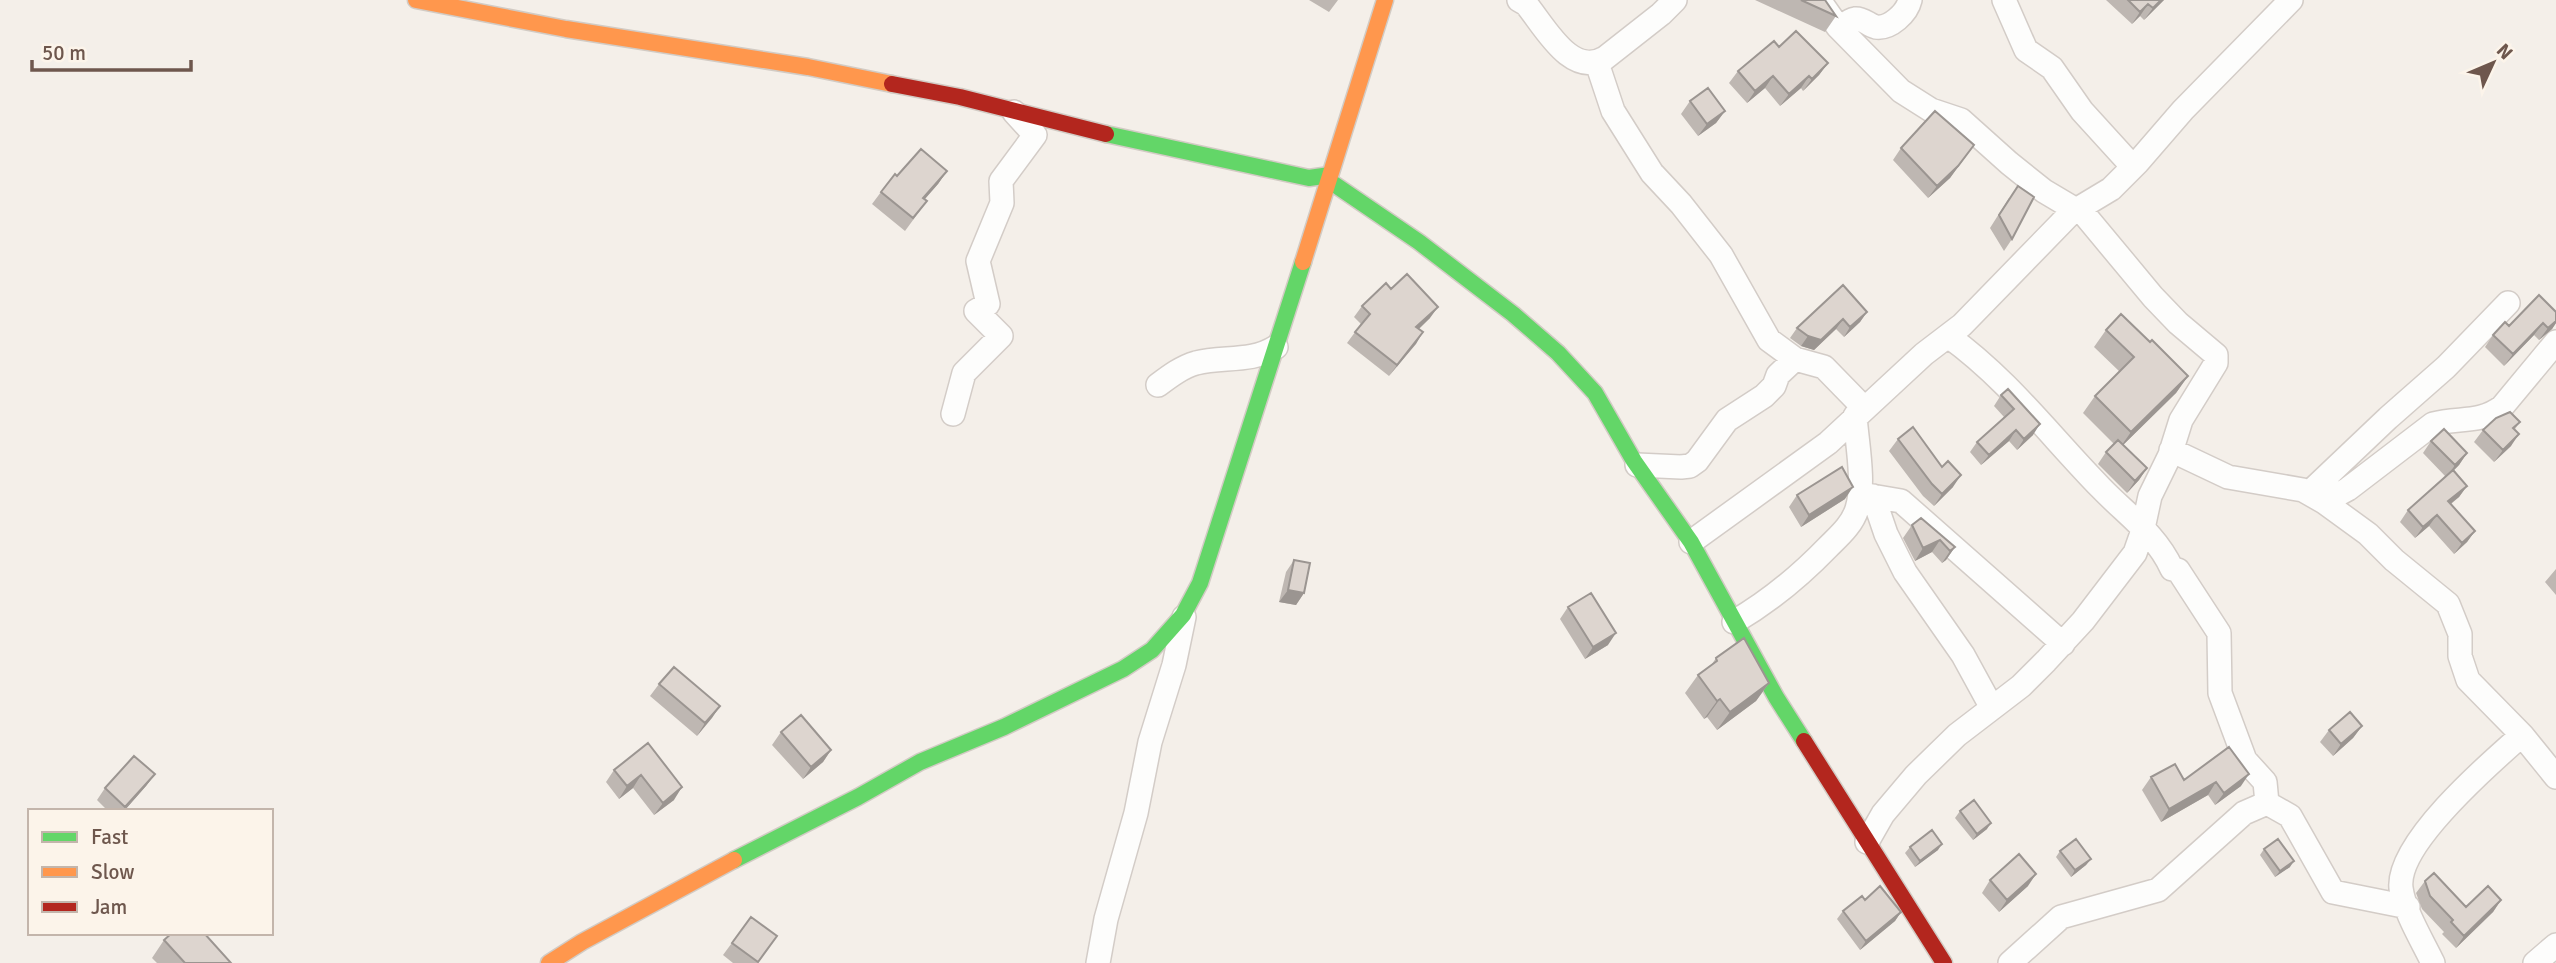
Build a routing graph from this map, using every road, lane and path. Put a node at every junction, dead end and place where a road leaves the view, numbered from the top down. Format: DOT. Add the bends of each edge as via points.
graph roads {
  1 [pos="416,0"];
  2 [pos="1385,0"];
  3 [pos="1519,0"];
  4 [pos="1675,0"];
  5 [pos="1819,0"];
  6 [pos="1910,0"];
  7 [pos="2004,0"];
  8 [pos="2291,0"];
  9 [pos="1840,28"];
  10 [pos="1597,63"];
  11 [pos="1014,111"];
  12 [pos="2133,167"];
  13 [pos="1329,178"];
  14 [pos="2077,209"];
  15 [pos="2508,303"];
  16 [pos="1948,336"];
  17 [pos="2556,342"];
  18 [pos="1276,347"];
  19 [pos="1795,359"];
  20 [pos="1158,385"];
  21 [pos="1859,412"];
  22 [pos="953,414"];
  23 [pos="2171,450"];
  24 [pos="1637,465"];
  25 [pos="1866,495"];
  26 [pos="2317,498"];
  27 [pos="2143,526"];
  28 [pos="1691,542"];
  29 [pos="1185,610"];
  30 [pos="1734,622"];
  31 [pos="2063,644"];
  32 [pos="1992,708"];
  33 [pos="2522,735"];
  34 [pos="2556,776"];
  35 [pos="2267,803"];
  36 [pos="1867,842"];
  37 [pos="2408,908"];
  38 [pos="2556,945"];
  39 [pos="549,963"];
  40 [pos="1098,963"];
  41 [pos="1944,963"];
  42 [pos="2010,963"];
  43 [pos="2432,963"];
  44 [pos="2535,963"];
  1 -- 11 [label="street" via="808,67"];
  2 -- 13 [label="street"];
  3 -- 10 [label="street" via="1573,58"];
  4 -- 10 [label="street"];
  5 -- 9 [label="street"];
  6 -- 9 [label="street" via="1898,18 1881,27 1853,19"];
  7 -- 12 [label="street" via="2026,50 2052,68 2082,111"];
  8 -- 12 [label="street"];
  9 -- 14 [label="street" via="1901,91 1931,110 1961,120 2035,184"];
  10 -- 19 [label="street" via="1613,111 1652,173 1721,255 1769,340"];
  11 -- 13 [label="street" via="1309,178"];
  11 -- 22 [label="street" via="1035,135 1001,181 1002,203 978,261 988,304 976,311 1001,336 964,373"];
  12 -- 14 [label="street" via="2097,199"];
  13 -- 18 [label="street"];
  13 -- 24 [label="street" via="1419,242 1558,353 1595,393"];
  14 -- 16 [label="street"];
  14 -- 23 [label="street" via="2153,297 2216,355 2216,363 2181,420"];
  15 -- 26 [label="street" via="2388,418"];
  16 -- 21 [label="street"];
  16 -- 27 [label="street" via="1995,374 2103,490"];
  17 -- 26 [label="street" via="2491,415 2433,424 2348,489"];
  18 -- 20 [label="street" via="1251,357 1196,363"];
  18 -- 29 [label="street" via="1200,583"];
  19 -- 21 [label="street" via="1824,367"];
  19 -- 24 [label="street" via="1764,396 1727,420 1690,466"];
  21 -- 25 [label="street"];
  21 -- 28 [label="street" via="1828,443"];
  23 -- 26 [label="street" via="2228,477 2303,490"];
  23 -- 27 [label="street" via="2150,496"];
  24 -- 28 [label="street"];
  25 -- 30 [label="street" via="1847,527 1802,574"];
  25 -- 31 [label="street" via="1901,501"];
  25 -- 32 [label="street" via="1905,572 1963,655"];
  26 -- 33 [label="street" via="2368,534 2448,604 2460,634 2460,656 2468,680"];
  27 -- 31 [label="street" via="2135,553"];
  27 -- 35 [label="street" via="2219,634 2220,693 2245,760 2266,782"];
  28 -- 30 [label="street"];
  29 -- 39 [label="street" via="1152,650 1123,669 920,762"];
  29 -- 40 [label="street"];
  30 -- 36 [label="street"];
  31 -- 32 [label="street"];
  32 -- 36 [label="street" via="1916,775 1883,814"];
  33 -- 34 [label="street"];
  33 -- 37 [label="street" via="2421,837 2402,875 2401,890"];
  35 -- 37 [label="street" via="2290,816 2333,892"];
  35 -- 42 [label="street" via="2244,813 2158,890 2061,917"];
  36 -- 41 [label="street"];
  37 -- 43 [label="street"];
  38 -- 44 [label="street"];
}
